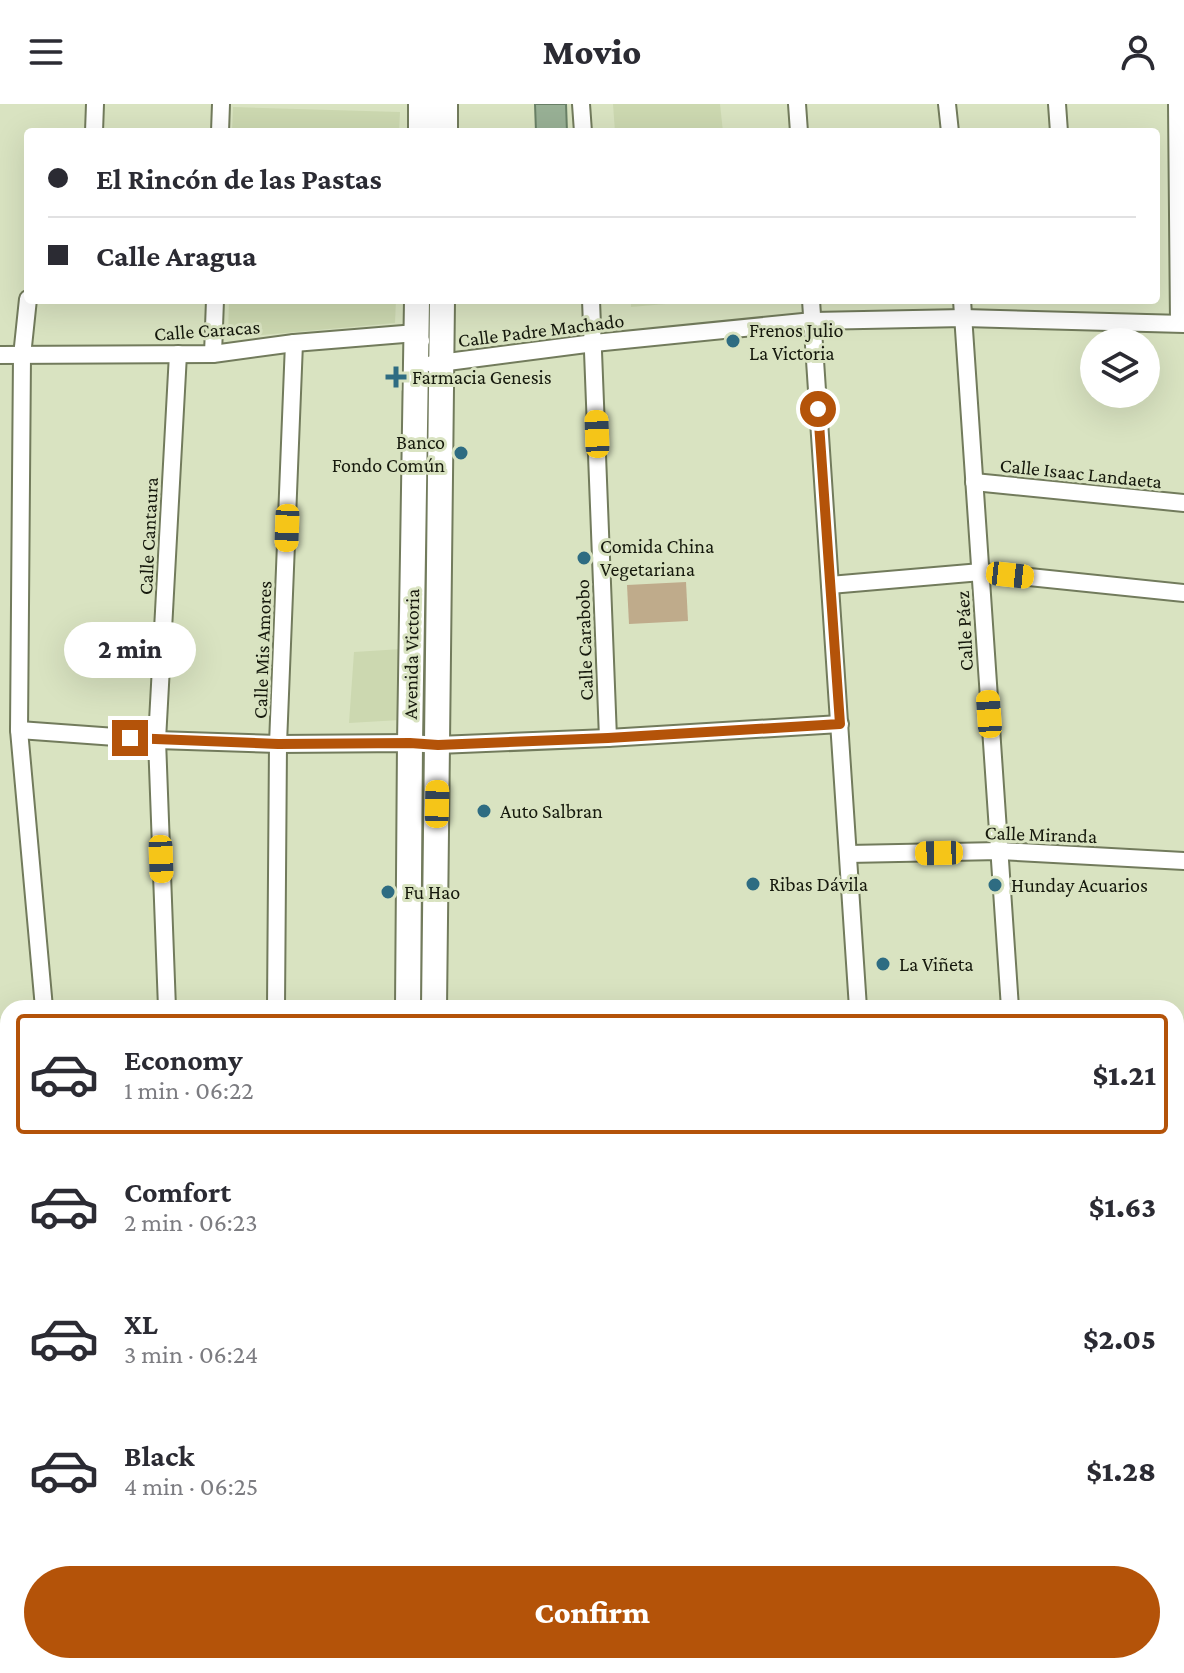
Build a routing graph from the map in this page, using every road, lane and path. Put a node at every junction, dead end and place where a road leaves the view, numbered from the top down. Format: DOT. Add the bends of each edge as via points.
graph roads {
  1 [pos="95,104"];
  2 [pos="221,104"];
  3 [pos="421,104"];
  4 [pos="445,104"];
  5 [pos="581,104"];
  6 [pos="797,104"];
  7 [pos="947,104"];
  8 [pos="1057,104"];
  9 [pos="1177,104"];
  10 [pos="94,128"];
  11 [pos="220,128"];
  12 [pos="421,128"];
  13 [pos="445,128"];
  14 [pos="583,128"];
  15 [pos="799,128"];
  16 [pos="950,128"];
  17 [pos="1059,128"];
  18 [pos="1181,159"];
  19 [pos="27,304"];
  20 [pos="215,304"];
  21 [pos="417,304"];
  22 [pos="441,304"];
  23 [pos="591,304"];
  24 [pos="811,304"];
  25 [pos="962,304"];
  26 [pos="964,318"];
  27 [pos="813,321"];
  28 [pos="1182,324"];
  29 [pos="416,333"];
  30 [pos="294,343"];
  31 [pos="594,343"];
  32 [pos="178,354"];
  33 [pos="213,354"];
  34 [pos="0,355"];
  35 [pos="22,356"];
  36 [pos="429,365"];
  37 [pos="974,482"];
  38 [pos="1184,503"];
  39 [pos="981,572"];
  40 [pos="830,585"];
  41 [pos="1184,593"];
  42 [pos="840,724"];
  43 [pos="19,730"];
  44 [pos="608,738"];
  45 [pos="157,740"];
  46 [pos="410,743"];
  47 [pos="278,744"];
  48 [pos="438,745"];
  49 [pos="1000,851"];
  50 [pos="848,854"];
  51 [pos="1184,861"];
  52 [pos="43,1000"];
  53 [pos="167,1000"];
  54 [pos="276,1000"];
  55 [pos="408,1000"];
  56 [pos="434,1000"];
  57 [pos="857,1000"];
  58 [pos="1009,1000"];
  1 -- 10 [label="street"];
  2 -- 11 [label="street"];
  3 -- 12 [label="main road"];
  4 -- 13 [label="main road"];
  5 -- 14 [label="street"];
  6 -- 15 [label="street"];
  7 -- 16 [label="street"];
  8 -- 17 [label="street"];
  9 -- 18 [label="street"];
  18 -- 28 [label="street"];
  19 -- 35 [label="street"];
  20 -- 33 [label="street"];
  21 -- 29 [label="main road, Avenida Victoria"];
  22 -- 36 [label="main road, Avenida Victoria"];
  23 -- 31 [label="street, Calle Carabobo"];
  24 -- 27 [label="street"];
  25 -- 26 [label="street, Calle Páez"];
  26 -- 27 [label="street, Calle Padre Machado"];
  26 -- 28 [label="street, Calle Padre Machado"];
  26 -- 37 [label="street, Calle Páez"];
  27 -- 31 [label="street, Calle Padre Machado"];
  27 -- 40 [label="street"];
  29 -- 30 [label="street, Calle Caracas"];
  29 -- 36 [label="main road, Avenida Victoria"];
  30 -- 33 [label="street, Calle Caracas"];
  30 -- 47 [label="street, Calle Mis Amores"];
  31 -- 36 [label="street, Calle Padre Machado"];
  31 -- 44 [label="street, Calle Carabobo"];
  32 -- 33 [label="street, Calle Caracas"];
  32 -- 35 [label="street, Calle Caracas"];
  32 -- 45 [label="street, Calle Cantaura"];
  34 -- 35 [label="street, Calle Caracas"];
  35 -- 43 [label="street"];
  36 -- 46 [label="main road, Avenida Victoria"];
  36 -- 48 [label="main road, Avenida Victoria"];
  37 -- 38 [label="street, Calle Isaac Landaeta"];
  37 -- 39 [label="street, Calle Páez"];
  39 -- 40 [label="street"];
  39 -- 41 [label="street"];
  39 -- 49 [label="street, Calle Páez"];
  40 -- 42 [label="street"];
  42 -- 44 [label="street"];
  42 -- 50 [label="street"];
  43 -- 45 [label="street"];
  43 -- 52 [label="street"];
  44 -- 48 [label="street"];
  45 -- 47 [label="street"];
  45 -- 53 [label="street, Calle Cantaura"];
  46 -- 47 [label="street"];
  46 -- 48 [label="street"];
  46 -- 55 [label="main road, Avenida Victoria"];
  47 -- 54 [label="street, Calle Mis Amores"];
  48 -- 56 [label="main road, Avenida Victoria"];
  49 -- 50 [label="street, Calle Miranda"];
  49 -- 51 [label="street, Calle Miranda"];
  49 -- 58 [label="street, Calle Páez"];
  50 -- 57 [label="street"];
}
